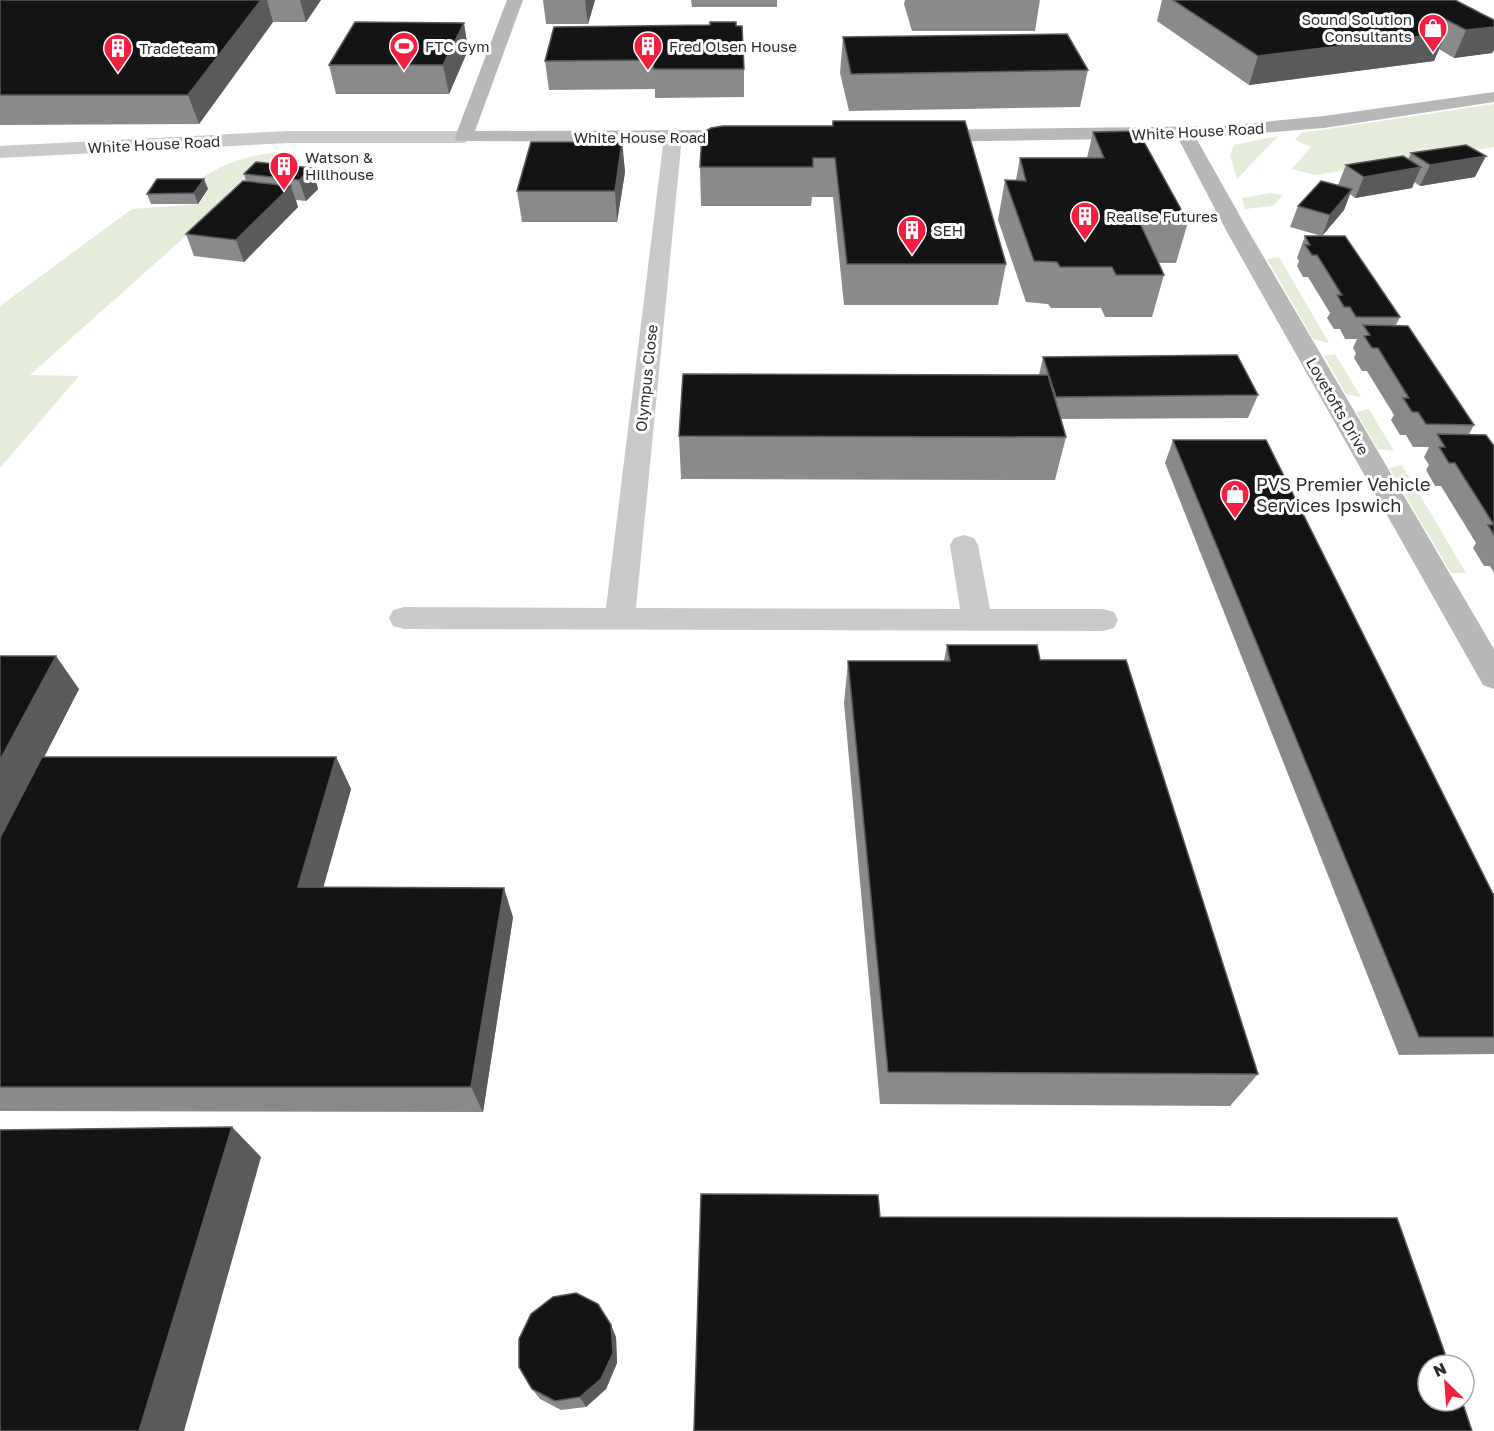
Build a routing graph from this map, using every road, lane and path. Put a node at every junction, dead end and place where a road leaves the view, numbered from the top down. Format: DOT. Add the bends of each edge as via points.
graph roads {
  1 [pos="515,0"];
  2 [pos="1494,97"];
  3 [pos="1185,134"];
  4 [pos="464,136"];
  5 [pos="768,136"];
  6 [pos="906,136"];
  7 [pos="673,137"];
  8 [pos="0,152"];
  9 [pos="964,545"];
  10 [pos="404,618"];
  11 [pos="620,619"];
  12 [pos="977,620"];
  13 [pos="1103,620"];
  14 [pos="1494,677"];
  1 -- 4 [label="street"];
  2 -- 3 [label="street, White House Road" via="1324,122"];
  3 -- 6 [label="street, White House Road"];
  3 -- 14 [label="street, Lovetofts Drive"];
  4 -- 7 [label="street, White House Road"];
  4 -- 8 [label="street, White House Road" via="288,137"];
  5 -- 7 [label="street, White House Road"];
  7 -- 11 [label="street, Olympus Close"];
  9 -- 12 [label="street"];
  10 -- 11 [label="street"];
  11 -- 12 [label="street"];
  12 -- 13 [label="street"];
}
